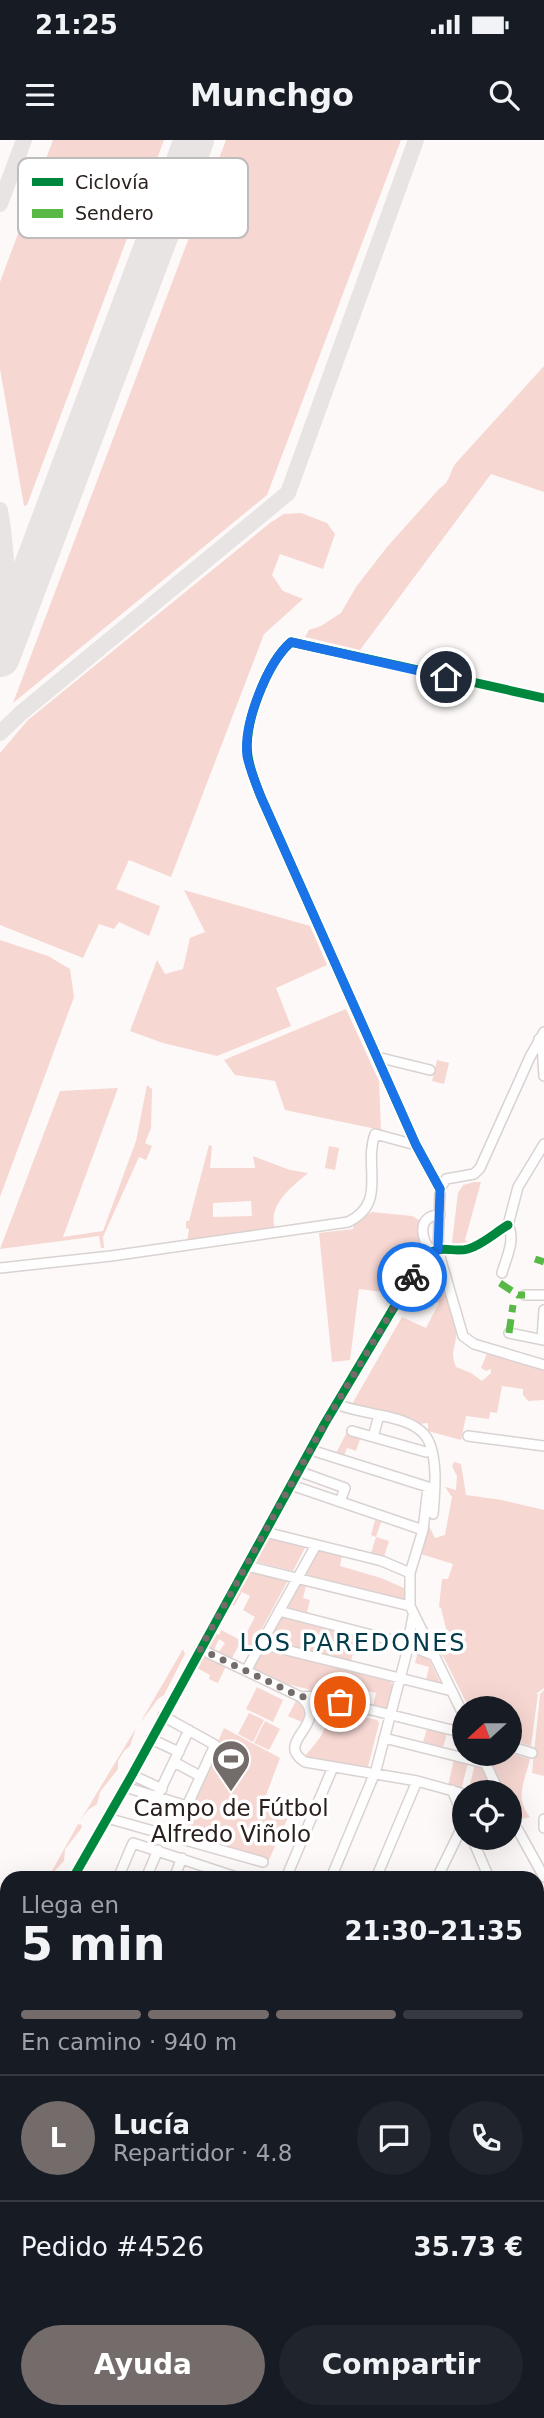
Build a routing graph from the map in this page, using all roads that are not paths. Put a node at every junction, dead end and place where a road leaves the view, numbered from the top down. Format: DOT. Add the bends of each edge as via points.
graph roads {
  1 [pos="544,698"];
  2 [pos="542,1036"];
  3 [pos="377,1057"];
  4 [pos="430,1070"];
  5 [pos="544,1076"];
  6 [pos="544,1144"];
  7 [pos="416,1145"];
  8 [pos="440,1189"];
  9 [pos="440,1215"];
  10 [pos="508,1225"];
  11 [pos="435,1251"];
  12 [pos="0,1268"];
  13 [pos="502,1273"];
  14 [pos="525,1295"];
  15 [pos="544,1295"];
  16 [pos="544,1310"];
  17 [pos="509,1333"];
  18 [pos="543,1340"];
  19 [pos="544,1365"];
  20 [pos="337,1404"];
  21 [pos="379,1415"];
  22 [pos="352,1431"];
  23 [pos="468,1436"];
  24 [pos="373,1437"];
  25 [pos="544,1446"];
  26 [pos="311,1450"];
  27 [pos="426,1452"];
  28 [pos="298,1471"];
  29 [pos="291,1485"];
  30 [pos="340,1502"];
  31 [pos="433,1514"];
  32 [pos="423,1530"];
  33 [pos="265,1532"];
  34 [pos="316,1545"];
  35 [pos="247,1566"];
  36 [pos="410,1573"];
  37 [pos="296,1578"];
  38 [pos="279,1611"];
  39 [pos="411,1611"];
  40 [pos="423,1636"];
  41 [pos="410,1642"];
  42 [pos="262,1644"];
  43 [pos="200,1649"];
  44 [pos="433,1656"];
  45 [pos="246,1671"];
  46 [pos="399,1680"];
  47 [pos="452,1691"];
  48 [pos="454,1696"];
  49 [pos="301,1697"];
  50 [pos="390,1714"];
  51 [pos="163,1716"];
  52 [pos="189,1730"];
  53 [pos="452,1730"];
  54 [pos="384,1738"];
  55 [pos="151,1739"];
  56 [pos="522,1750"];
  57 [pos="179,1752"];
  58 [pos="452,1752"];
  59 [pos="532,1753"];
  60 [pos="174,1762"];
  61 [pos="333,1767"];
  62 [pos="132,1775"];
  63 [pos="374,1775"];
  64 [pos="200,1776"];
  65 [pos="416,1781"];
  66 [pos="125,1787"];
  67 [pos="452,1790"];
  68 [pos="159,1793"];
  69 [pos="107,1818"];
  70 [pos="522,1837"];
  71 [pos="452,1846"];
  72 [pos="158,1850"];
  73 [pos="477,1850"];
  74 [pos="182,1858"];
  75 [pos="262,1862"];
  76 [pos="77,1871"];
  77 [pos="121,1871"];
  78 [pos="149,1871"];
  79 [pos="177,1871"];
  80 [pos="221,1871"];
  81 [pos="288,1871"];
  82 [pos="334,1871"];
  83 [pos="379,1871"];
  84 [pos="440,1871"];
  85 [pos="486,1871"];
  86 [pos="541,1871"];
  1 -- 3 [label="street" via="291,642 270,668 247,736 247,755 261,797"];
  2 -- 5 [label="street"];
  2 -- 8 [label="street" via="480,1168 474,1174 446,1180"];
  3 -- 4 [label="street"];
  3 -- 7 [label="street"];
  6 -- 10 [label="street" via="519,1187"];
  7 -- 8 [label="street"];
  7 -- 12 [label="street" via="375,1134 367,1207 348,1222"];
  8 -- 9 [label="street"];
  9 -- 11 [label="street"];
  9 -- 11 [label="street" via="425,1220 422,1229 425,1241"];
  10 -- 11 [label="street" via="469,1249"];
  10 -- 13 [label="street" via="510,1246"];
  11 -- 19 [label="street" via="463,1336"];
  11 -- 20 [label="street" via="421,1262"];
  14 -- 15 [label="street"];
  16 -- 18 [label="street"];
  17 -- 18 [label="street"];
  20 -- 21 [label="street"];
  20 -- 26 [label="street"];
  21 -- 24 [label="street"];
  21 -- 31 [label="street" via="408,1423 429,1441 435,1484"];
  22 -- 24 [label="street"];
  23 -- 25 [label="street"];
  24 -- 27 [label="street"];
  26 -- 28 [label="street"];
  26 -- 32 [label="street" via="428,1487"];
  28 -- 29 [label="street"];
  28 -- 30 [label="street" via="345,1488"];
  29 -- 30 [label="street"];
  29 -- 33 [label="street"];
  30 -- 32 [label="street"];
  32 -- 36 [label="street"];
  33 -- 34 [label="street"];
  33 -- 35 [label="street"];
  34 -- 36 [label="street"];
  34 -- 37 [label="street"];
  35 -- 37 [label="street"];
  35 -- 43 [label="street"];
  36 -- 39 [label="street"];
  37 -- 38 [label="street"];
  37 -- 39 [label="street"];
  38 -- 41 [label="street"];
  38 -- 42 [label="street"];
  39 -- 40 [label="street"];
  39 -- 41 [label="street"];
  40 -- 41 [label="street" via="424,1644"];
  40 -- 41 [label="street" via="415,1630"];
  40 -- 44 [label="street"];
  41 -- 44 [label="street"];
  41 -- 46 [label="street"];
  42 -- 45 [label="street"];
  42 -- 46 [label="street"];
  43 -- 45 [label="street"];
  43 -- 51 [label="street"];
  44 -- 47 [label="street"];
  45 -- 49 [label="street"];
  46 -- 47 [label="street"];
  46 -- 50 [label="street"];
  47 -- 48 [label="street"];
  49 -- 50 [label="street" via="315,1696"];
  49 -- 61 [label="street" via="311,1715 294,1752 305,1762"];
  50 -- 53 [label="street"];
  50 -- 54 [label="street"];
  51 -- 52 [label="street"];
  51 -- 55 [label="street"];
  52 -- 57 [label="street"];
  52 -- 64 [label="street" via="215,1745"];
  54 -- 58 [label="street"];
  54 -- 63 [label="street"];
  55 -- 57 [label="street"];
  55 -- 62 [label="street"];
  56 -- 59 [label="street"];
  57 -- 60 [label="street"];
  60 -- 64 [label="street"];
  60 -- 68 [label="street"];
  61 -- 63 [label="street"];
  61 -- 81 [label="street"];
  62 -- 66 [label="street"];
  62 -- 68 [label="street"];
  63 -- 65 [label="street"];
  63 -- 82 [label="street"];
  64 -- 68 [label="street" via="187,1806"];
  65 -- 67 [label="street"];
  65 -- 83 [label="street"];
  66 -- 68 [label="street"];
  66 -- 69 [label="street"];
  69 -- 75 [label="street"];
  69 -- 76 [label="street"];
  70 -- 86 [label="street"];
  71 -- 84 [label="street"];
  72 -- 74 [label="street"];
  72 -- 77 [label="street" via="133,1843"];
  72 -- 78 [label="street"];
  73 -- 85 [label="street"];
  74 -- 79 [label="street"];
  74 -- 80 [label="street"];
}
